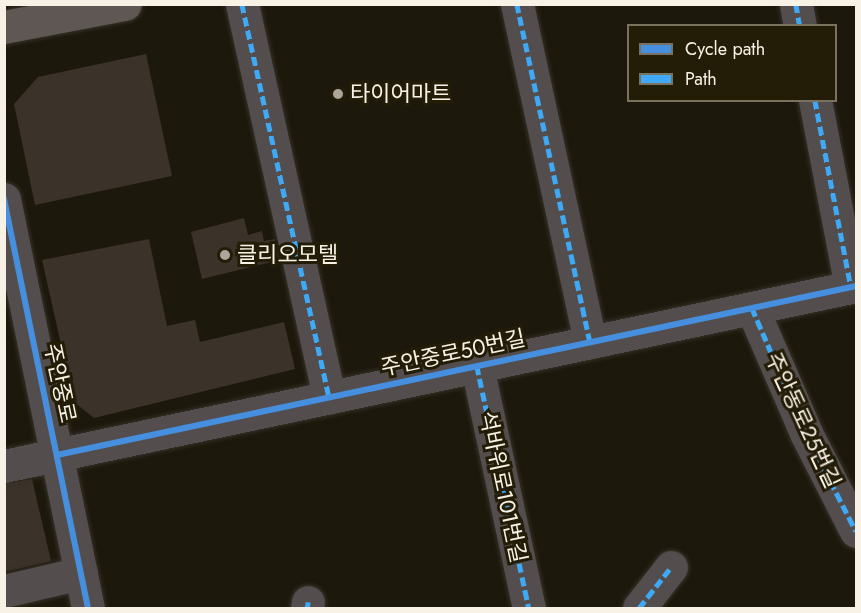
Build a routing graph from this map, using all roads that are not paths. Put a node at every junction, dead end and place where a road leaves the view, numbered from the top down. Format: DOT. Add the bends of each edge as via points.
graph roads {
  1 [pos="125,4"];
  2 [pos="242,4"];
  3 [pos="517,4"];
  4 [pos="796,4"];
  5 [pos="800,24"];
  6 [pos="4,27"];
  7 [pos="815,102"];
  8 [pos="4,199"];
  9 [pos="854,286"];
  10 [pos="752,308"];
  11 [pos="590,342"];
  12 [pos="477,366"];
  13 [pos="329,397"];
  14 [pos="57,455"];
  15 [pos="4,466"];
  16 [pos="856,531"];
  17 [pos="671,567"];
  18 [pos="81,573"];
  19 [pos="4,591"];
  20 [pos="88,609"];
  21 [pos="530,609"];
  22 [pos="639,609"];
  1 -- 6 [label="main road"];
  2 -- 13 [label="street"];
  3 -- 11 [label="street"];
  4 -- 5 [label="street"];
  7 -- 9 [label="street, 주안중로50번길"];
  8 -- 14 [label="street, 주안중로"];
  9 -- 10 [label="street, 주안중로50번길"];
  10 -- 11 [label="street, 주안중로50번길"];
  10 -- 16 [label="street, 주안동로25번길" via="806,433"];
  11 -- 12 [label="street, 주안중로50번길"];
  12 -- 13 [label="street, 주안중로50번길"];
  12 -- 21 [label="street, 석바위로101번길"];
  13 -- 14 [label="street, 주안중로50번길"];
  14 -- 15 [label="street, 주안중로50번길"];
  14 -- 18 [label="street, 주안중로"];
  17 -- 22 [label="street"];
  18 -- 19 [label="street"];
  18 -- 20 [label="street, 주안중로"];
}
